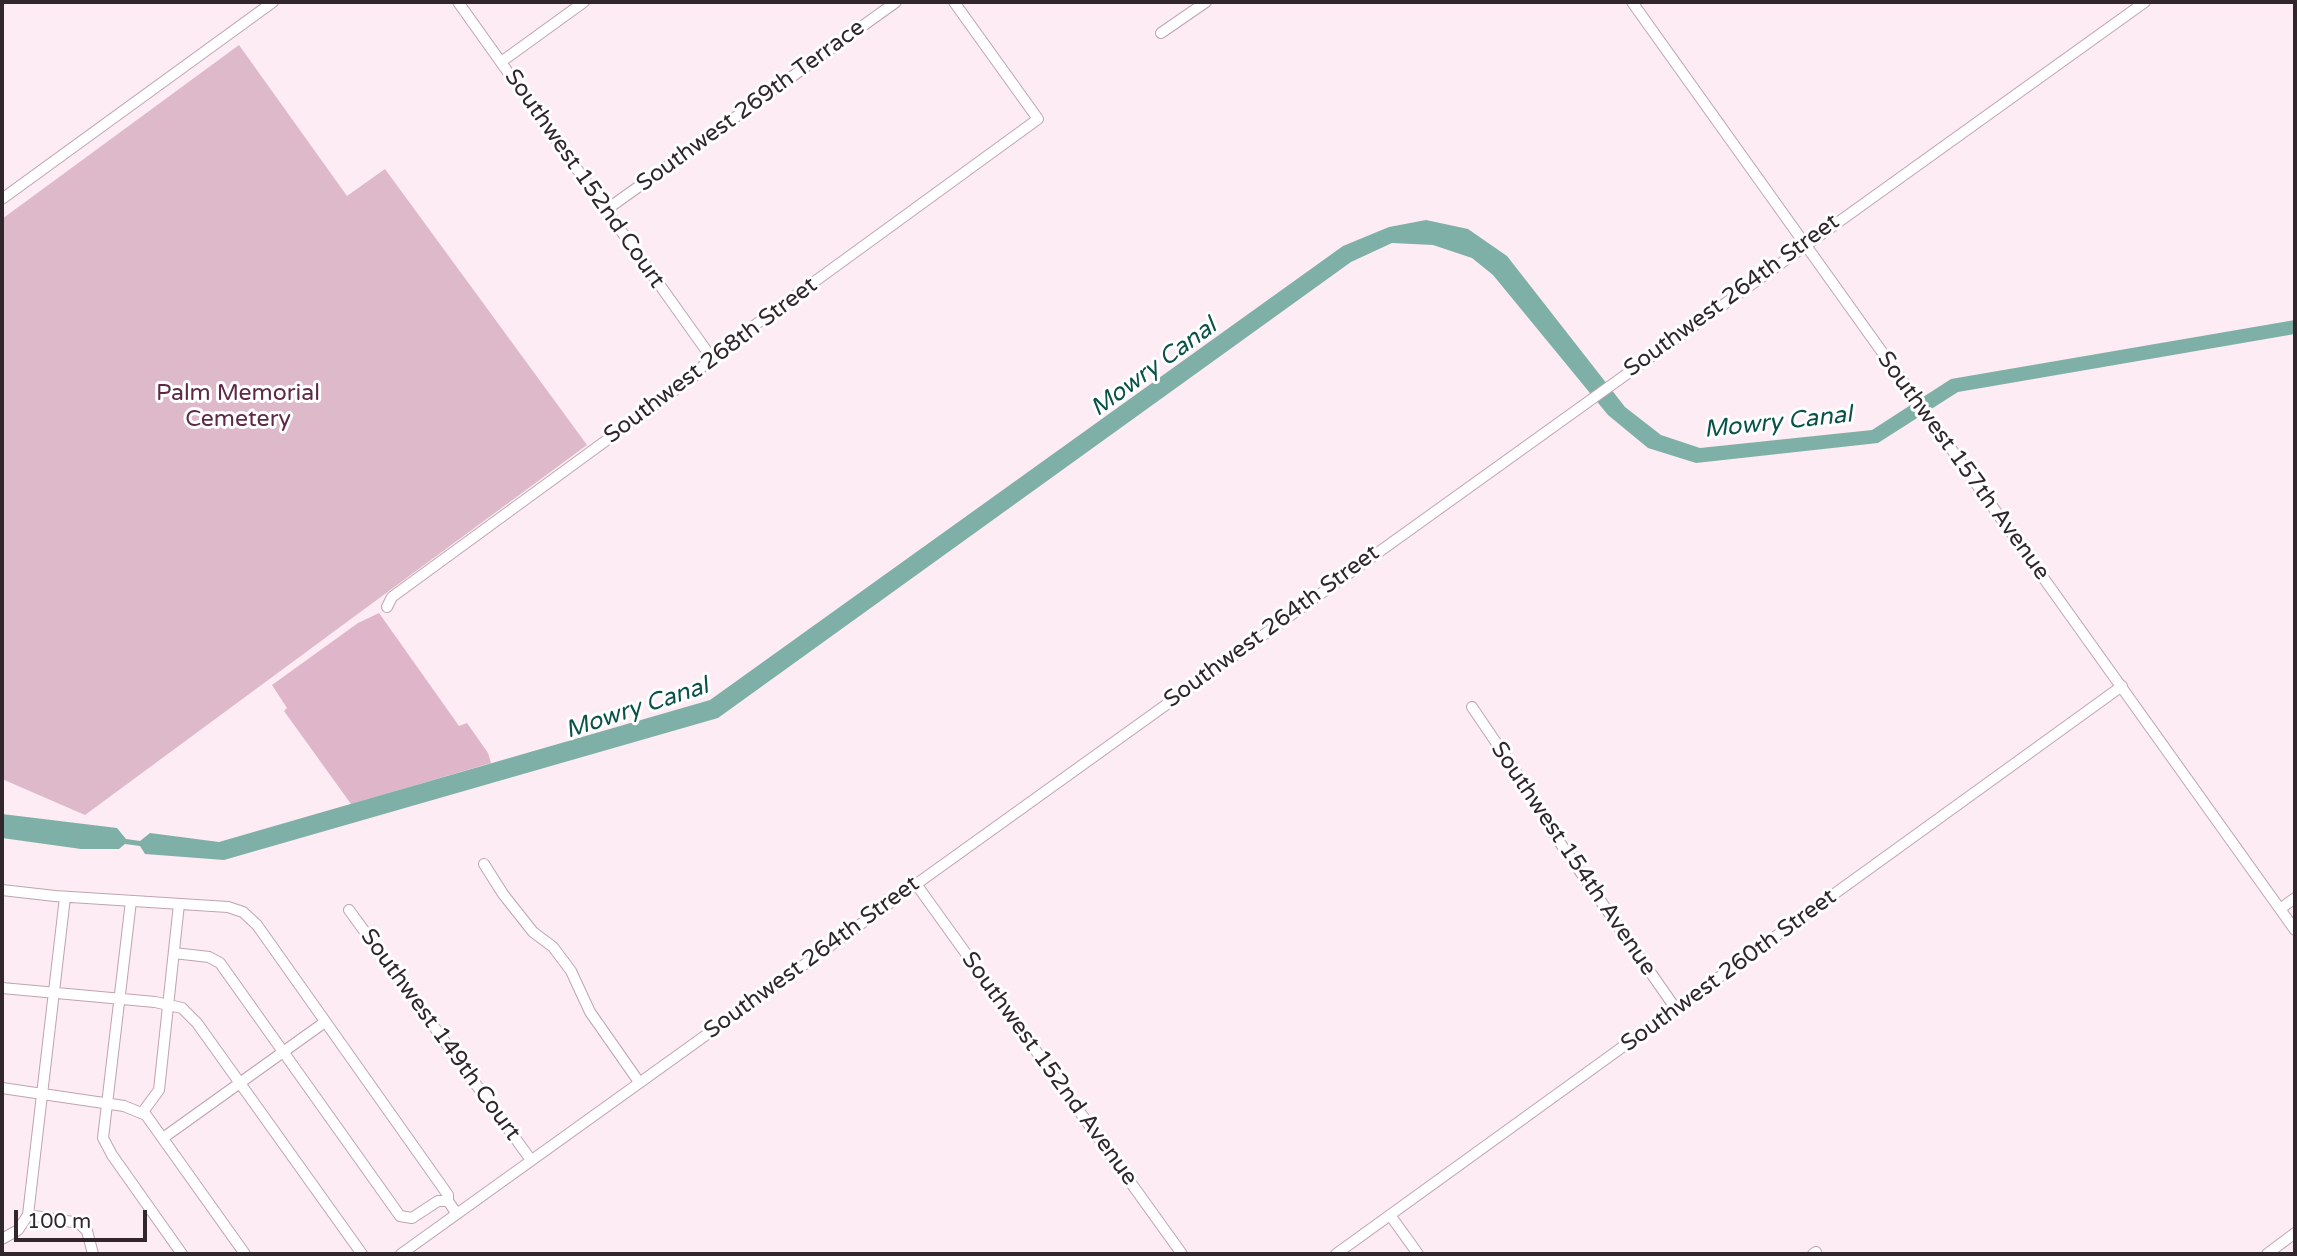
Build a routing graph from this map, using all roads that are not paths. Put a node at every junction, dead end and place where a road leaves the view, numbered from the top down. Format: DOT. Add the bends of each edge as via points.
graph roads {
  1 [pos="273,2"];
  2 [pos="458,2"];
  3 [pos="584,2"];
  4 [pos="896,2"];
  5 [pos="954,2"];
  6 [pos="1206,2"];
  7 [pos="1632,2"];
  8 [pos="2145,2"];
  9 [pos="1161,33"];
  10 [pos="501,62"];
  11 [pos="2,199"];
  12 [pos="606,210"];
  13 [pos="1805,244"];
  14 [pos="711,357"];
  15 [pos="387,607"];
  16 [pos="2122,686"];
  17 [pos="1472,708"];
  18 [pos="484,864"];
  19 [pos="916,884"];
  20 [pos="2,890"];
  21 [pos="65,897"];
  22 [pos="2295,898"];
  23 [pos="131,901"];
  24 [pos="179,904"];
  25 [pos="2280,909"];
  26 [pos="349,910"];
  27 [pos="2295,930"];
  28 [pos="174,953"];
  29 [pos="2,988"];
  30 [pos="54,993"];
  31 [pos="120,999"];
  32 [pos="168,1004"];
  33 [pos="1676,1009"];
  34 [pos="325,1022"];
  35 [pos="284,1052"];
  36 [pos="639,1082"];
  37 [pos="240,1083"];
  38 [pos="2,1088"];
  39 [pos="42,1093"];
  40 [pos="107,1104"];
  41 [pos="142,1113"];
  42 [pos="163,1138"];
  43 [pos="531,1160"];
  44 [pos="448,1201"];
  45 [pos="28,1214"];
  46 [pos="457,1214"];
  47 [pos="1390,1215"];
  48 [pos="2295,1233"];
  49 [pos="2,1238"];
  50 [pos="93,1254"];
  51 [pos="182,1254"];
  52 [pos="245,1254"];
  53 [pos="362,1254"];
  54 [pos="401,1254"];
  55 [pos="1182,1254"];
  56 [pos="1335,1254"];
  57 [pos="1418,1254"];
  58 [pos="2267,1254"];
  1 -- 11 [label="street"];
  2 -- 10 [label="street, Southwest 152nd Court"];
  3 -- 10 [label="street"];
  4 -- 12 [label="street, Southwest 269th Terrace"];
  5 -- 14 [label="street, Southwest 268th Street" via="1038,119"];
  6 -- 9 [label="street"];
  7 -- 13 [label="street, Southwest 157th Avenue"];
  8 -- 13 [label="street, Southwest 264th Street"];
  10 -- 12 [label="street, Southwest 152nd Court"];
  12 -- 14 [label="street, Southwest 152nd Court"];
  13 -- 16 [label="street, Southwest 157th Avenue"];
  13 -- 19 [label="street, Southwest 264th Street"];
  14 -- 15 [label="street, Southwest 268th Street" via="693,377 392,597"];
  16 -- 25 [label="street, Southwest 157th Avenue"];
  16 -- 33 [label="street, Southwest 260th Street"];
  17 -- 33 [label="street, Southwest 154th Avenue"];
  18 -- 36 [label="street" via="533,932 553,947 571,971 590,1012"];
  19 -- 36 [label="street, Southwest 264th Street"];
  19 -- 55 [label="street, Southwest 152nd Avenue"];
  20 -- 21 [label="street"];
  21 -- 23 [label="street"];
  21 -- 30 [label="street"];
  22 -- 25 [label="street"];
  23 -- 24 [label="street"];
  23 -- 31 [label="street"];
  24 -- 28 [label="street"];
  24 -- 34 [label="street" via="228,907 250,918"];
  25 -- 27 [label="street, Southwest 157th Avenue"];
  26 -- 43 [label="street, Southwest 149th Court"];
  28 -- 32 [label="street"];
  28 -- 35 [label="street" via="217,960"];
  29 -- 30 [label="street"];
  30 -- 31 [label="street"];
  30 -- 39 [label="street"];
  31 -- 32 [label="street"];
  31 -- 40 [label="street"];
  32 -- 37 [label="street" via="182,1008 194,1019"];
  32 -- 41 [label="street" via="159,1090"];
  33 -- 47 [label="street, Southwest 260th Street"];
  34 -- 35 [label="street"];
  34 -- 44 [label="street"];
  35 -- 37 [label="street"];
  35 -- 44 [label="street" via="400,1216 412,1218 436,1202"];
  36 -- 43 [label="street, Southwest 264th Street"];
  37 -- 42 [label="street"];
  37 -- 53 [label="street"];
  38 -- 39 [label="street"];
  39 -- 40 [label="street"];
  39 -- 45 [label="street"];
  40 -- 41 [label="street"];
  40 -- 51 [label="street" via="104,1143"];
  41 -- 42 [label="street"];
  42 -- 52 [label="street"];
  43 -- 46 [label="street, Southwest 264th Street"];
  44 -- 46 [label="street"];
  45 -- 49 [label="street" via="18,1230"];
  45 -- 50 [label="street" via="79,1223 87,1231"];
  46 -- 54 [label="street, Southwest 264th Street"];
  47 -- 56 [label="street, Southwest 260th Street"];
  47 -- 57 [label="street"];
  48 -- 58 [label="street"];
}
